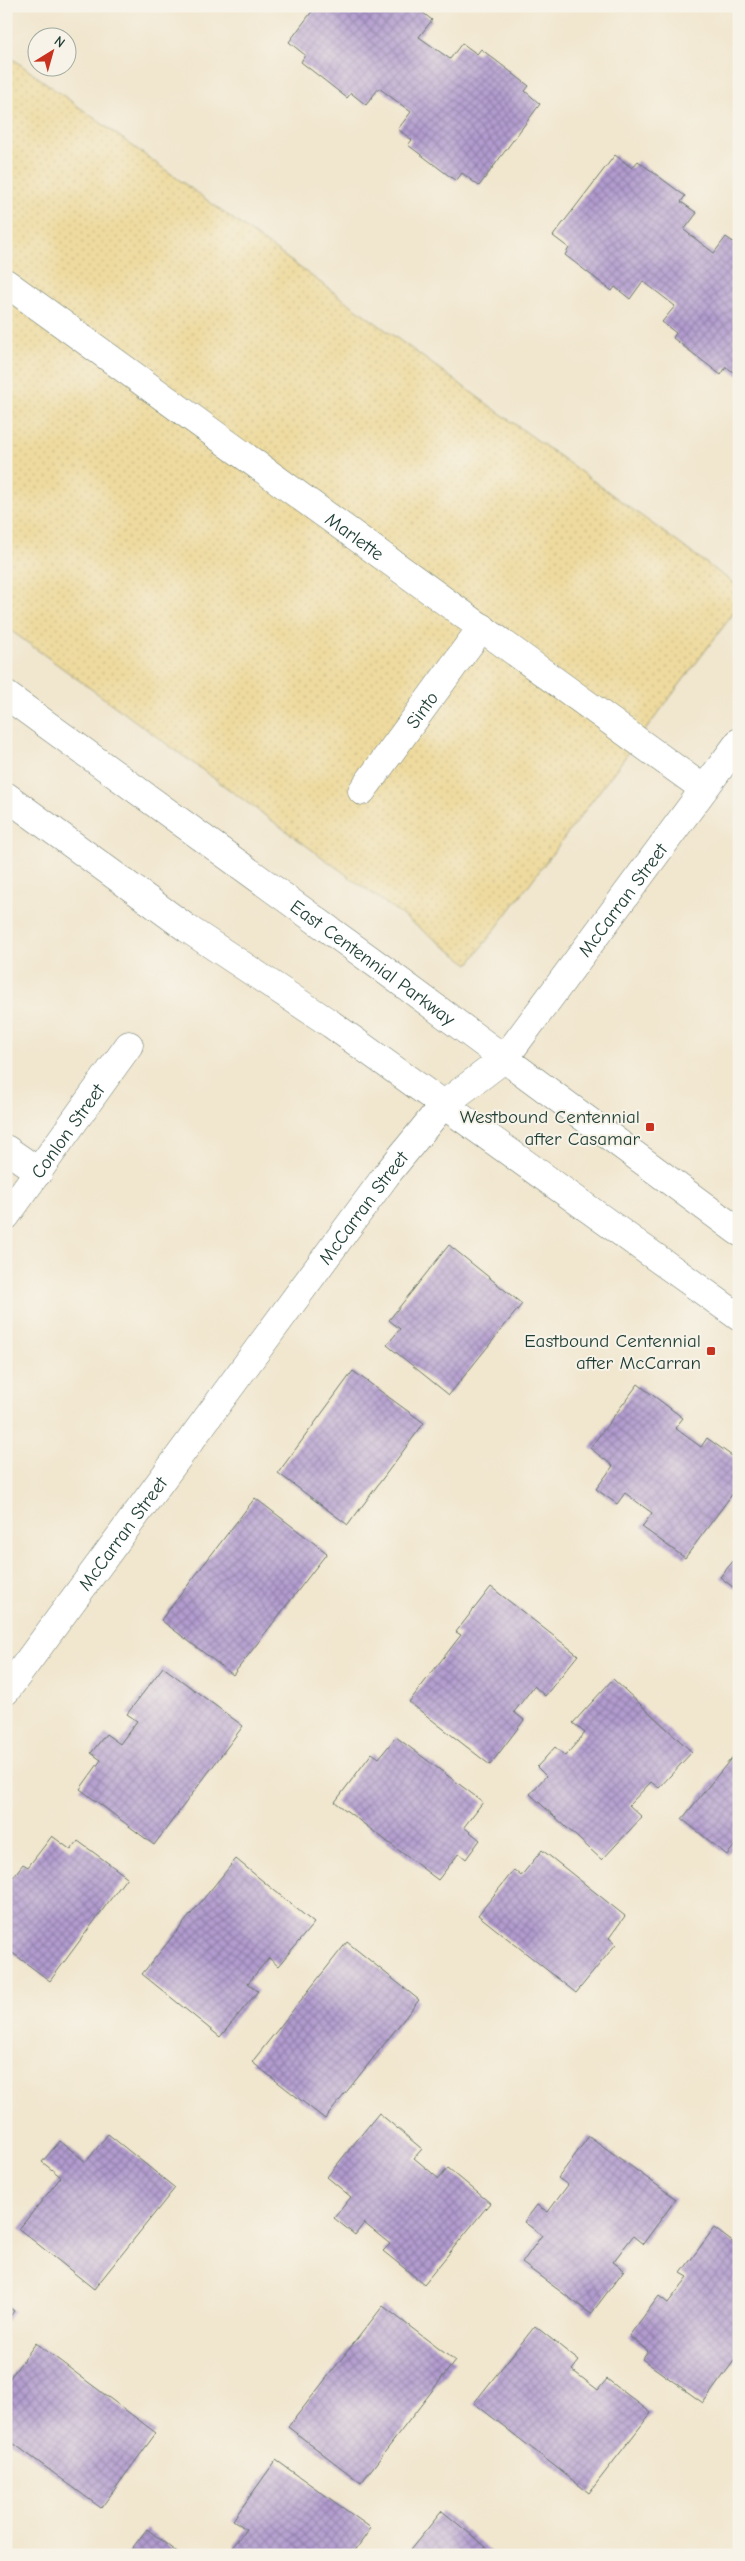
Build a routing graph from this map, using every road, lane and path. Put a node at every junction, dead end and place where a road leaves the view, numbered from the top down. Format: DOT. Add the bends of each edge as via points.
graph roads {
  1 [pos="6,284"];
  2 [pos="482,627"];
  3 [pos="6,695"];
  4 [pos="739,742"];
  5 [pos="704,789"];
  6 [pos="362,791"];
  7 [pos="6,796"];
  8 [pos="129,1045"];
  9 [pos="505,1058"];
  10 [pos="443,1105"];
  11 [pos="6,1149"];
  12 [pos="39,1172"];
  13 [pos="6,1216"];
  14 [pos="739,1232"];
  15 [pos="737,1313"];
  16 [pos="6,1691"];
  1 -- 2 [label="street, Marlette"];
  2 -- 5 [label="street, Marlette"];
  2 -- 6 [label="street, Sinto"];
  3 -- 9 [label="street, East Centennial Parkway"];
  4 -- 5 [label="street, McCarran Street"];
  5 -- 9 [label="street, McCarran Street"];
  7 -- 10 [label="street" via="188,929 331,1024"];
  8 -- 12 [label="street, Conlon Street"];
  9 -- 10 [label="street, McCarran Street"];
  9 -- 14 [label="street, East Centennial Parkway"];
  10 -- 15 [label="street"];
  10 -- 16 [label="street, McCarran Street" via="381,1182"];
  11 -- 12 [label="street"];
  12 -- 13 [label="street, Conlon Street"];
}
